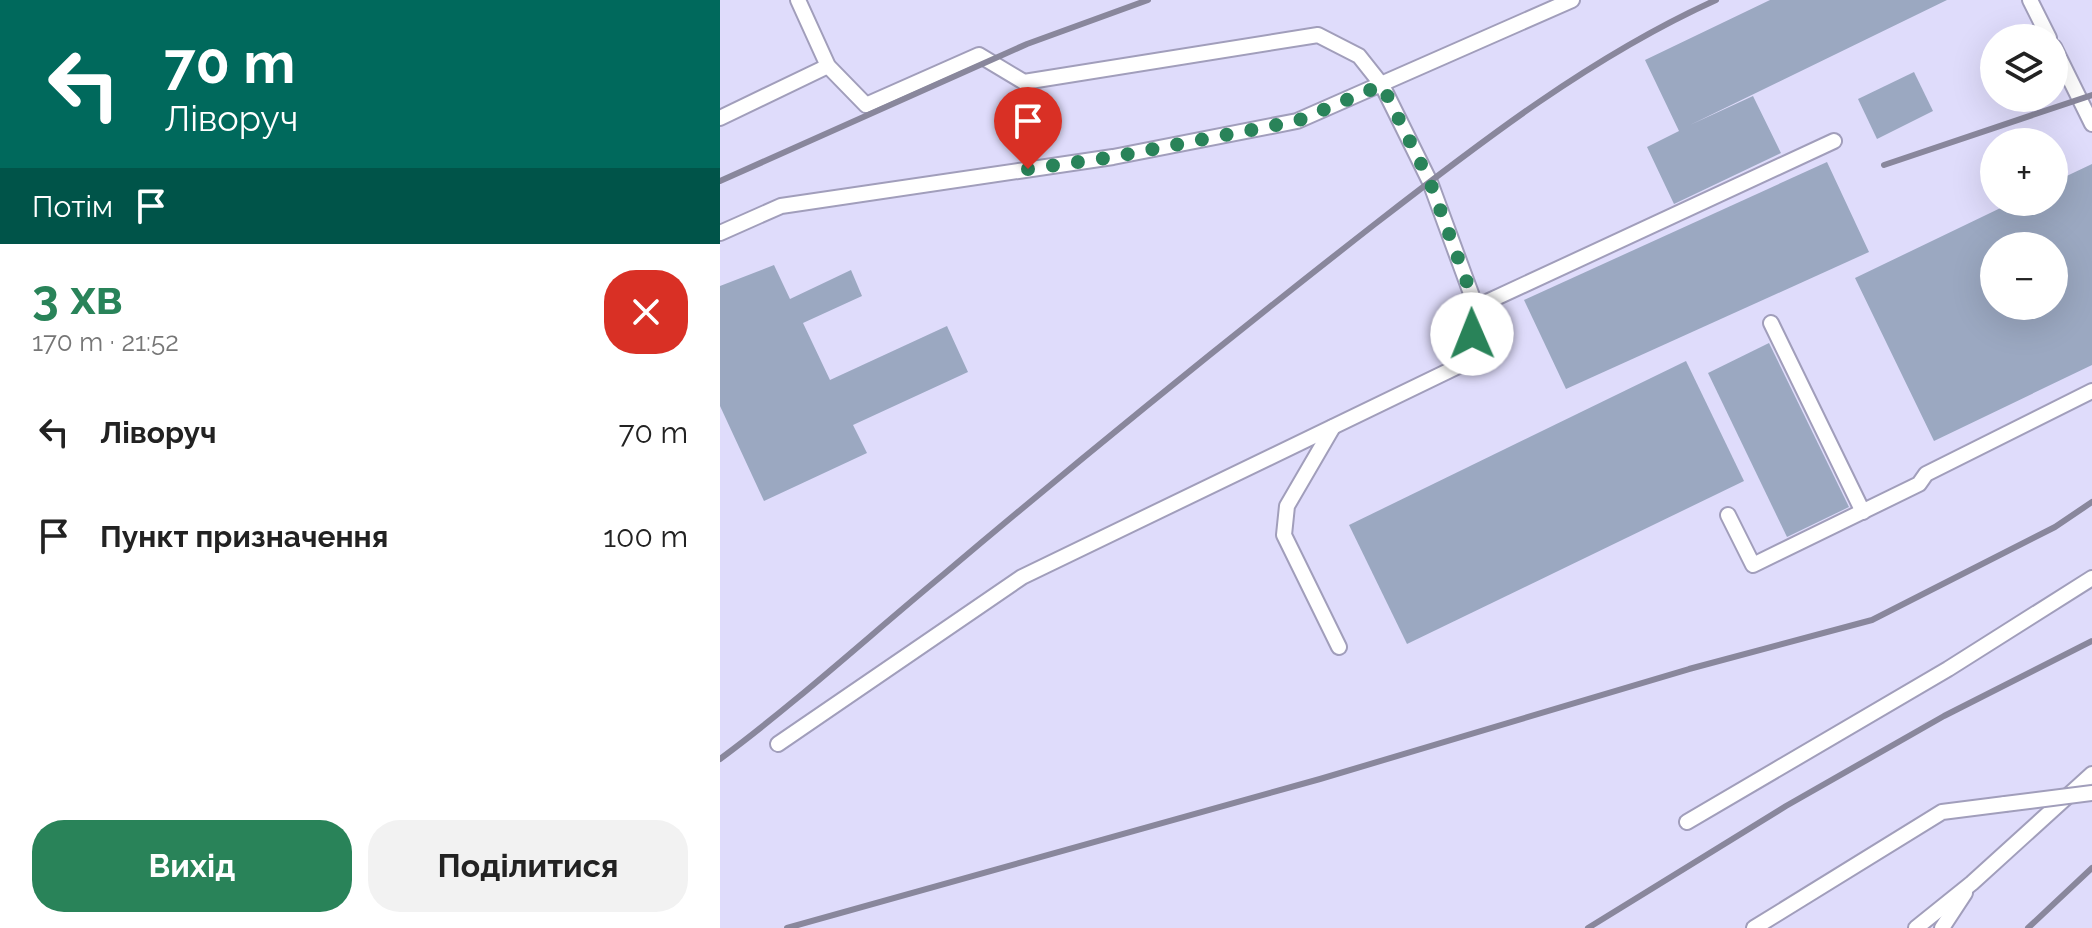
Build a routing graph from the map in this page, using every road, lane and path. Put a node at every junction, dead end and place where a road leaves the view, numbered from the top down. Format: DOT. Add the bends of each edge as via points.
graph roads {
  1 [pos="798,0"];
  2 [pos="1572,0"];
  3 [pos="2030,0"];
  4 [pos="2042,24"];
  5 [pos="828,66"];
  6 [pos="2068,75"];
  7 [pos="1382,85"];
  8 [pos="720,118"];
  9 [pos="2092,124"];
  10 [pos="1834,141"];
  11 [pos="720,233"];
  12 [pos="1476,307"];
  13 [pos="1771,323"];
  14 [pos="2092,391"];
  15 [pos="1333,426"];
  16 [pos="1863,512"];
  17 [pos="1728,515"];
  18 [pos="2092,578"];
  19 [pos="1339,647"];
  20 [pos="778,744"];
  21 [pos="2092,774"];
  22 [pos="2092,793"];
  23 [pos="1687,822"];
  24 [pos="1972,883"];
  25 [pos="1754,928"];
  26 [pos="1916,928"];
  27 [pos="1942,928"];
  1 -- 5 [label="lane"];
  2 -- 7 [label="lane"];
  3 -- 4 [label="lane"];
  5 -- 7 [label="lane" via="866,105 979,55 1024,82 1318,35 1359,56"];
  5 -- 8 [label="lane"];
  6 -- 9 [label="lane"];
  7 -- 11 [label="lane" via="1297,121 1113,157 781,206"];
  7 -- 12 [label="lane" via="1430,182"];
  10 -- 12 [label="lane"];
  12 -- 15 [label="lane" via="1469,361"];
  13 -- 16 [label="lane"];
  14 -- 16 [label="lane" via="1926,474 1919,484"];
  15 -- 19 [label="lane" via="1287,506 1284,535"];
  15 -- 20 [label="lane" via="1022,577"];
  16 -- 17 [label="lane" via="1753,565"];
  18 -- 23 [label="lane"];
  21 -- 24 [label="lane"];
  22 -- 25 [label="lane, bridge" via="1942,812"];
  24 -- 26 [label="lane"];
  24 -- 27 [label="lane"];
}
